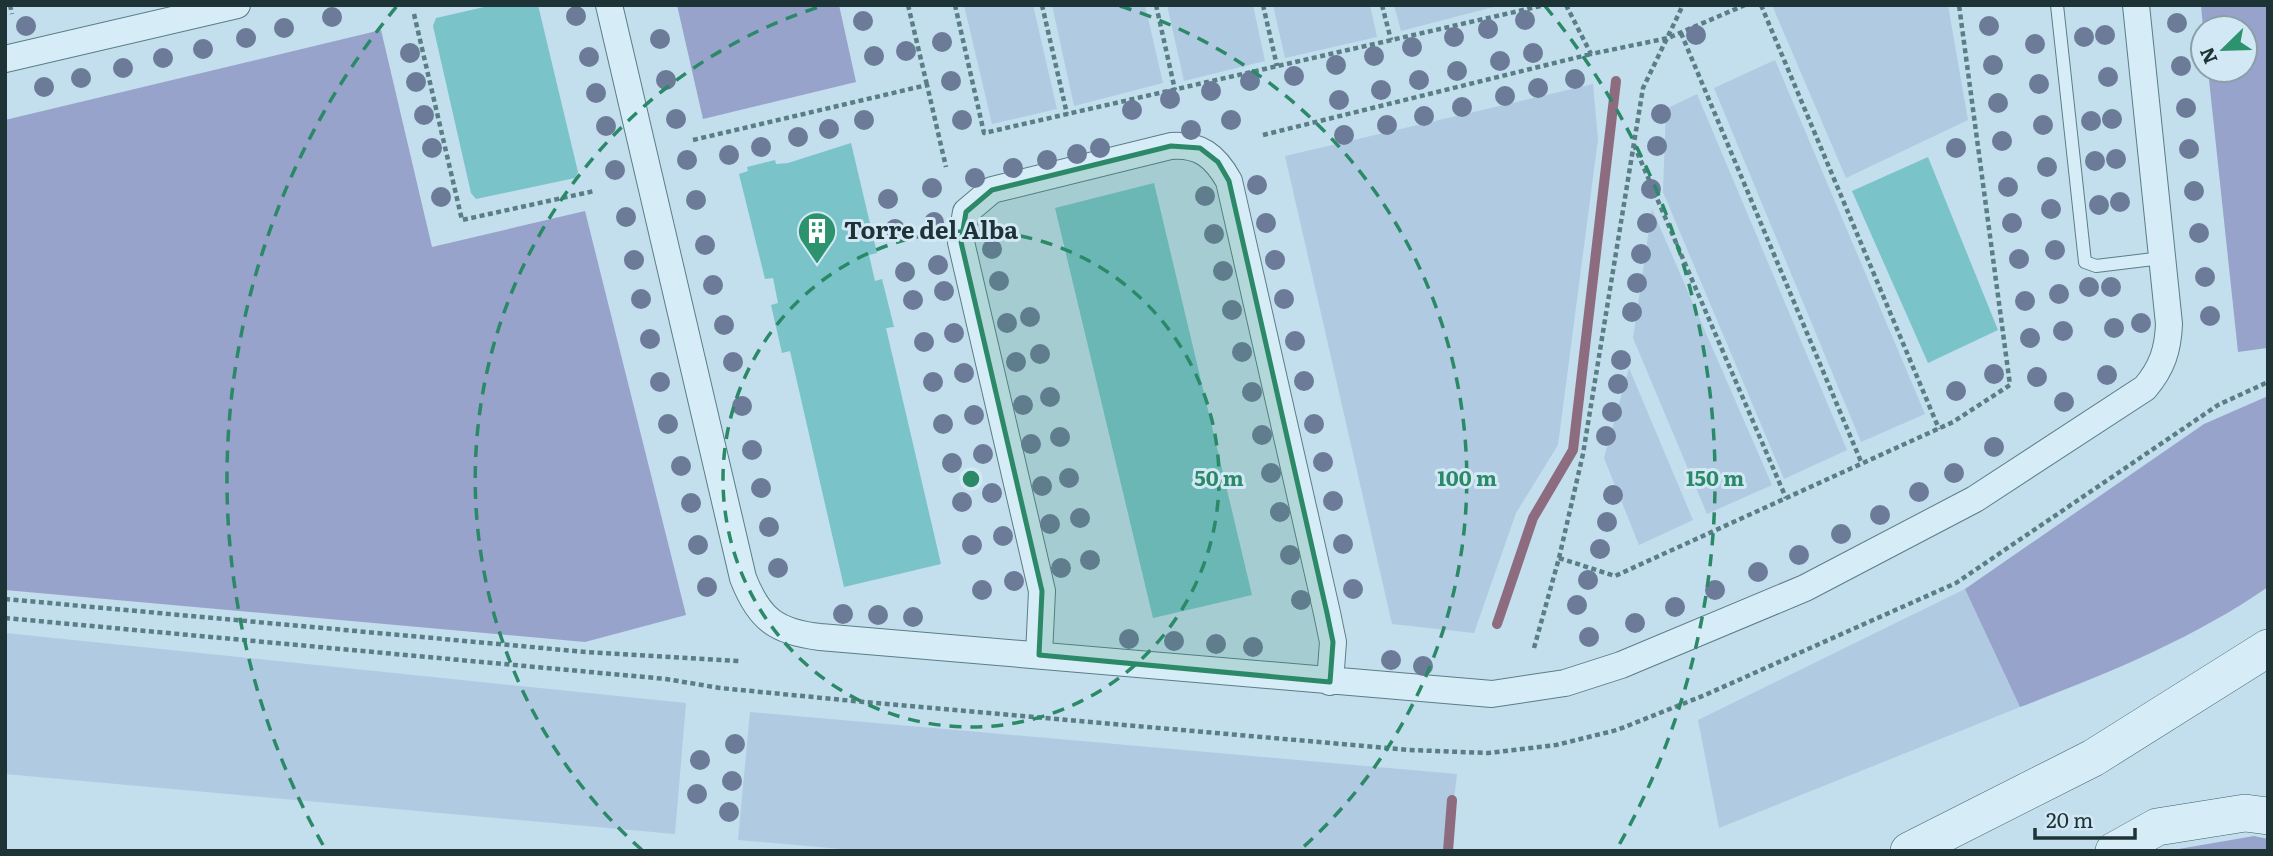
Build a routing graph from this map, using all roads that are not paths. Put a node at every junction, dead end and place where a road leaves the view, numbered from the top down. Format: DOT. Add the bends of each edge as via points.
graph roads {
  1 [pos="237,5"];
  2 [pos="609,5"];
  3 [pos="2057,5"];
  4 [pos="2136,5"];
  5 [pos="5,59"];
  6 [pos="2162,258"];
  7 [pos="2268,648"];
  8 [pos="1039,655"];
  9 [pos="1330,682"];
  10 [pos="2260,810"];
  11 [pos="1909,851"];
  12 [pos="2114,851"];
  1 -- 5 [label="street"];
  2 -- 8 [label="street" via="743,578 758,611 798,634"];
  3 -- 6 [label="lane" via="2085,262 2096,266"];
  4 -- 6 [label="street"];
  6 -- 9 [label="street" via="2168,345 2157,374 2145,388 1975,499 1892,544 1708,632 1565,683 1492,694"];
  7 -- 11 [label="main road" via="2093,758"];
  8 -- 9 [label="street"];
  8 -- 9 [label="street" via="1042,591 961,242 962,226 967,212 992,190 1186,145 1200,148 1219,162 1229,181 1333,642"];
  10 -- 12 [label="main road" via="2157,827"];
}
